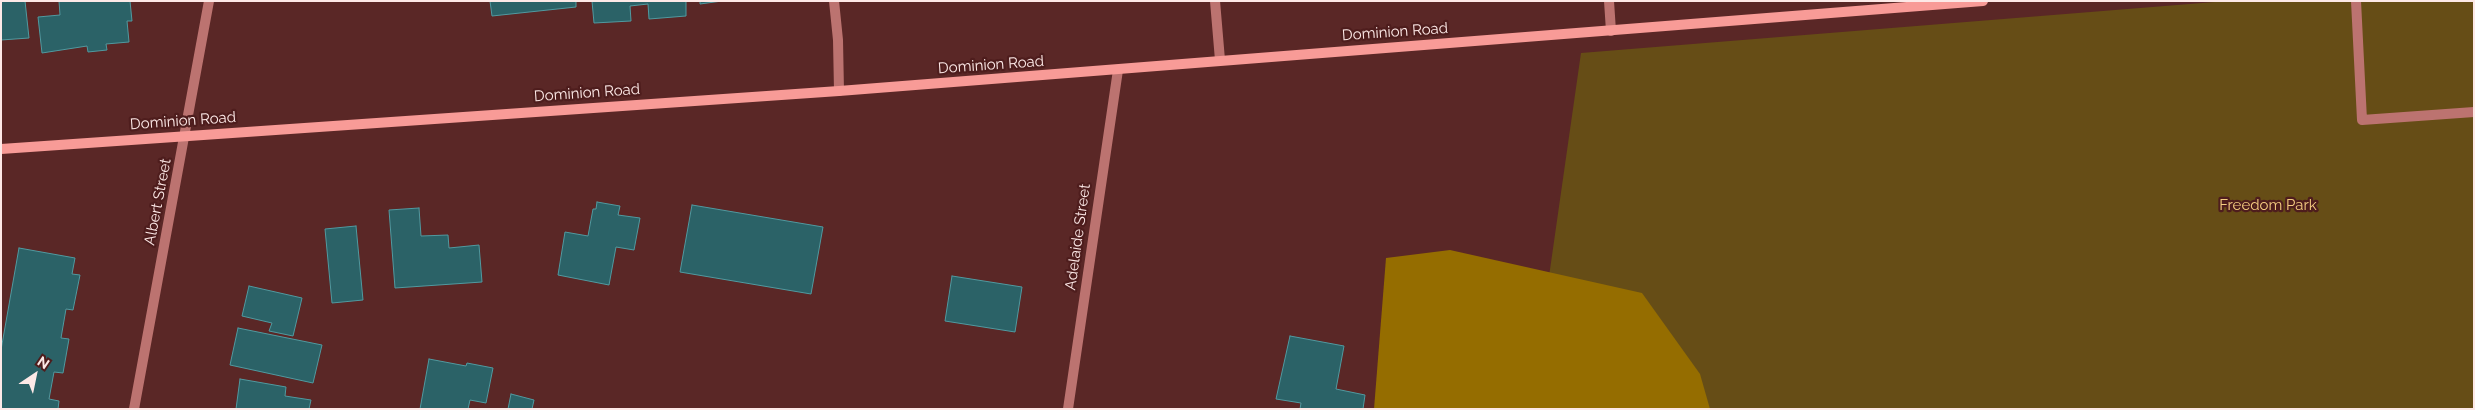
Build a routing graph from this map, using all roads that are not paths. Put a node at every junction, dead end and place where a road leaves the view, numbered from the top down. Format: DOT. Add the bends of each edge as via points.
graph roads {
  1 [pos="209,1"];
  2 [pos="834,1"];
  3 [pos="1215,1"];
  4 [pos="1609,1"];
  5 [pos="1983,1"];
  6 [pos="2356,1"];
  7 [pos="1611,31"];
  8 [pos="1220,60"];
  9 [pos="1118,70"];
  10 [pos="839,91"];
  11 [pos="2474,112"];
  12 [pos="186,136"];
  13 [pos="1,149"];
  14 [pos="134,409"];
  15 [pos="1068,409"];
  1 -- 12 [label="street, Albert Street"];
  2 -- 10 [label="street"];
  3 -- 8 [label="street"];
  4 -- 7 [label="street"];
  5 -- 7 [label="main road, Dominion Road"];
  6 -- 11 [label="street" via="2362,120"];
  7 -- 8 [label="main road, Dominion Road"];
  8 -- 9 [label="main road, Dominion Road"];
  9 -- 10 [label="main road, Dominion Road"];
  9 -- 15 [label="street, Adelaide Street"];
  10 -- 12 [label="main road, Dominion Road"];
  12 -- 13 [label="main road, Dominion Road"];
  12 -- 14 [label="street, Albert Street"];
}
